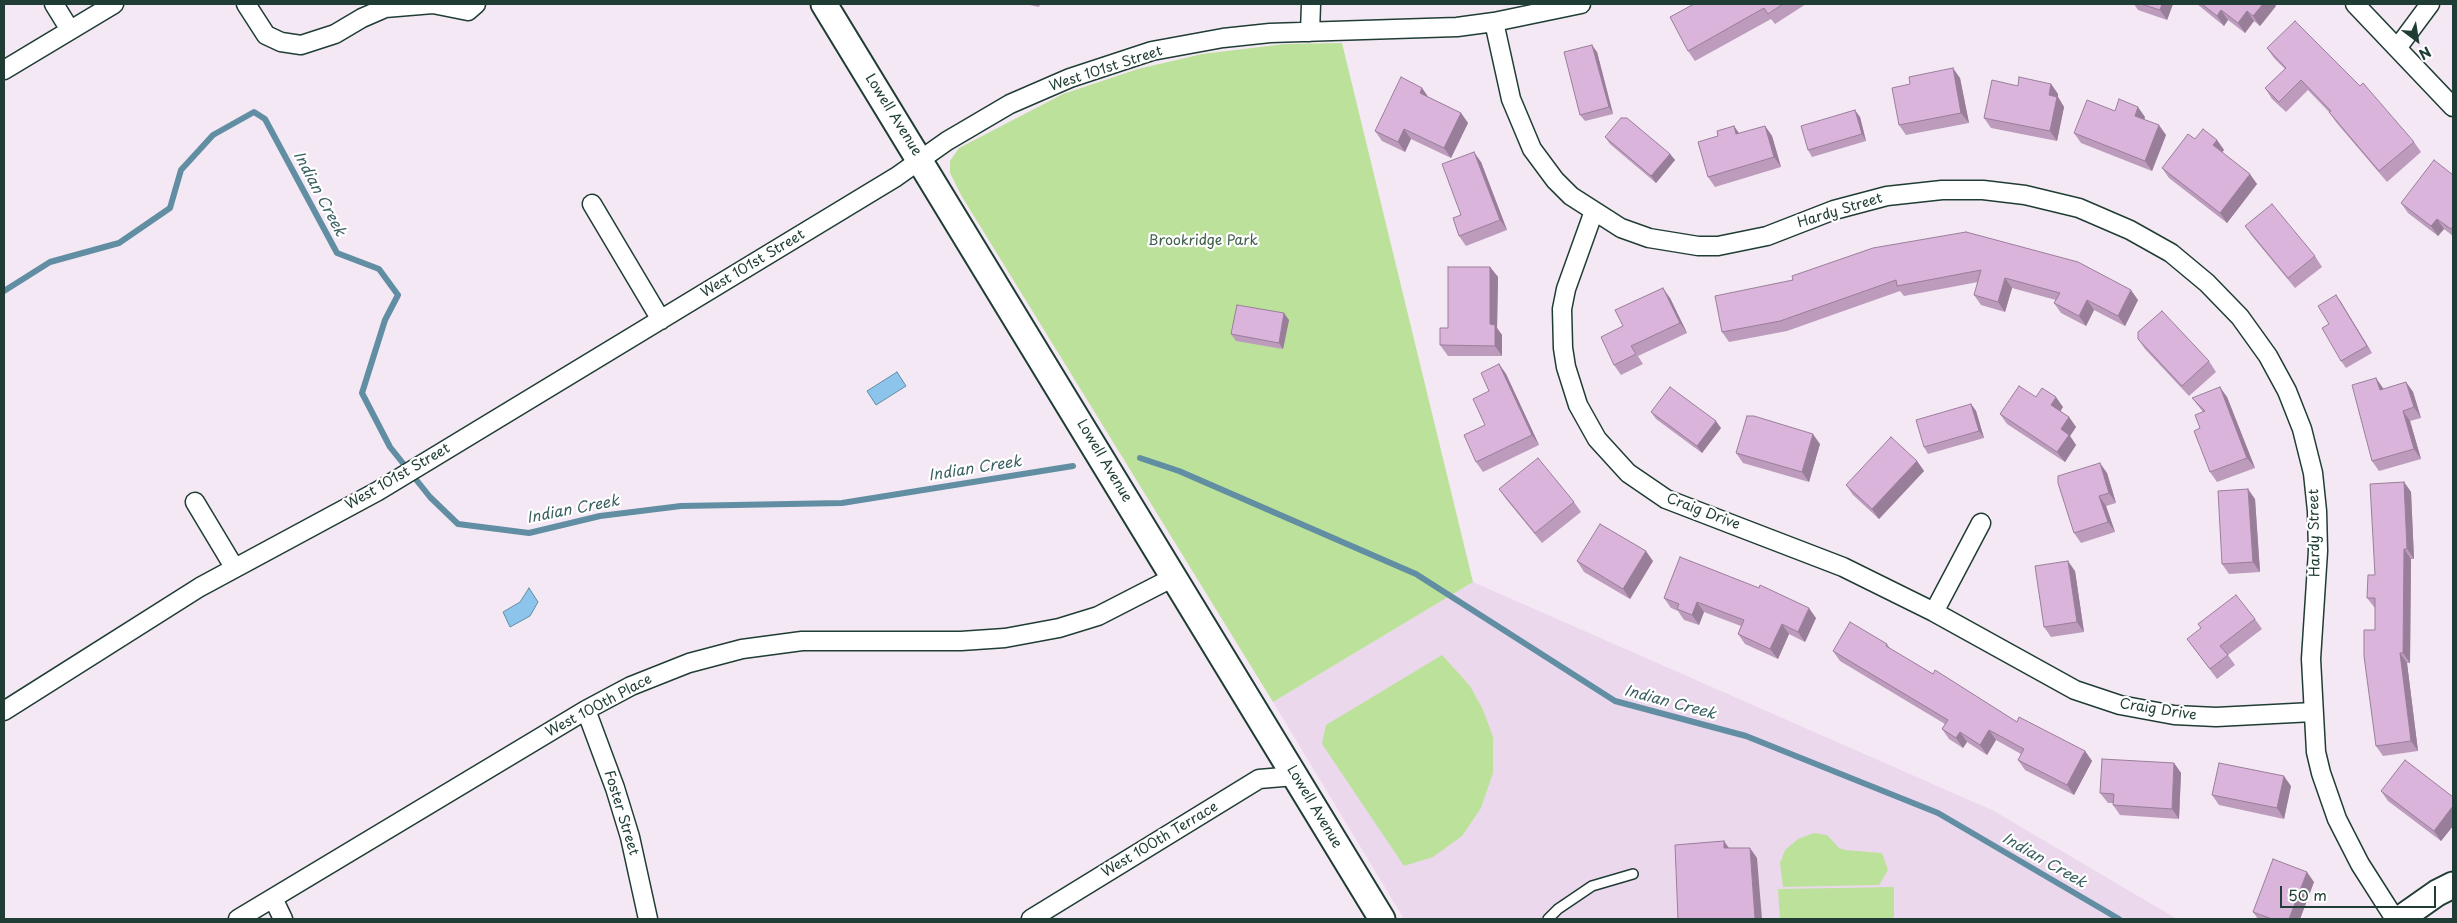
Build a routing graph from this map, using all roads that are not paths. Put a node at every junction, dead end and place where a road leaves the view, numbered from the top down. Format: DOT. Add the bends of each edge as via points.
graph roads {
  1 [pos="54,4"];
  2 [pos="246,4"];
  3 [pos="476,4"];
  4 [pos="824,4"];
  5 [pos="1311,4"];
  6 [pos="1581,4"];
  7 [pos="2355,4"];
  8 [pos="2430,4"];
  9 [pos="106,6"];
  10 [pos="1494,22"];
  11 [pos="70,30"];
  12 [pos="1310,32"];
  13 [pos="2398,48"];
  14 [pos="4,70"];
  15 [pos="2453,107"];
  16 [pos="920,160"];
  17 [pos="592,204"];
  18 [pos="1594,211"];
  19 [pos="661,320"];
  20 [pos="195,502"];
  21 [pos="1981,522"];
  22 [pos="234,567"];
  23 [pos="1174,577"];
  24 [pos="1934,612"];
  25 [pos="586,710"];
  26 [pos="4,711"];
  27 [pos="2313,712"];
  28 [pos="1295,776"];
  29 [pos="1633,874"];
  30 [pos="2453,885"];
  31 [pos="273,898"];
  32 [pos="238,919"];
  33 [pos="283,919"];
  34 [pos="648,919"];
  35 [pos="1030,919"];
  36 [pos="1382,919"];
  37 [pos="1548,919"];
  38 [pos="2395,919"];
  39 [pos="2400,919"];
  1 -- 11 [label="street"];
  2 -- 3 [label="street" via="266,34 281,42 301,45 335,34 385,8 433,4 468,11"];
  4 -- 16 [label="street, Lowell Avenue"];
  5 -- 12 [label="street"];
  6 -- 10 [label="street, West 101st Street"];
  7 -- 13 [label="street"];
  8 -- 13 [label="street"];
  9 -- 11 [label="street"];
  10 -- 12 [label="street, West 101st Street" via="1456,27"];
  10 -- 18 [label="street, Hardy Street" via="1511,99 1522,131 1555,180 1571,196"];
  11 -- 14 [label="street"];
  12 -- 16 [label="street, West 101st Street" via="1223,38 1152,51 1070,78 1010,104"];
  13 -- 15 [label="street"];
  16 -- 19 [label="street, West 101st Street" via="896,178"];
  16 -- 23 [label="street, Lowell Avenue"];
  17 -- 19 [label="street"];
  18 -- 24 [label="street, Craig Drive" via="1566,289 1562,329 1571,387 1597,439 1628,473 1666,499 1843,566"];
  18 -- 27 [label="street, Hardy Street" via="1621,228 1649,238 1718,246 1767,236 1834,210 1886,196 1942,190 1983,190 2025,195 2079,208 2130,230 2171,254 2207,283 2240,317 2268,356 2302,429 2313,473 2317,511 2318,551 2311,659"];
  19 -- 22 [label="street, West 101st Street" via="378,491"];
  20 -- 22 [label="street"];
  21 -- 24 [label="street"];
  22 -- 26 [label="street, West 101st Street"];
  23 -- 25 [label="street, West 100th Place" via="1098,616 1059,628 1004,638 802,641 742,649 681,666 630,686"];
  23 -- 28 [label="street, Lowell Avenue"];
  24 -- 27 [label="street, Craig Drive" via="2075,690 2120,705 2174,715 2216,717"];
  25 -- 31 [label="street, West 100th Place"];
  25 -- 34 [label="street, Foster Street" via="630,837"];
  27 -- 38 [label="street, Hardy Street" via="2321,772 2337,819 2360,864"];
  28 -- 35 [label="street, West 100th Terrace" via="1259,779"];
  28 -- 36 [label="street, Lowell Avenue"];
  29 -- 37 [label="lane" via="1592,886"];
  30 -- 39 [label="street"];
  31 -- 32 [label="street, West 100th Place"];
  31 -- 33 [label="street"];
}
